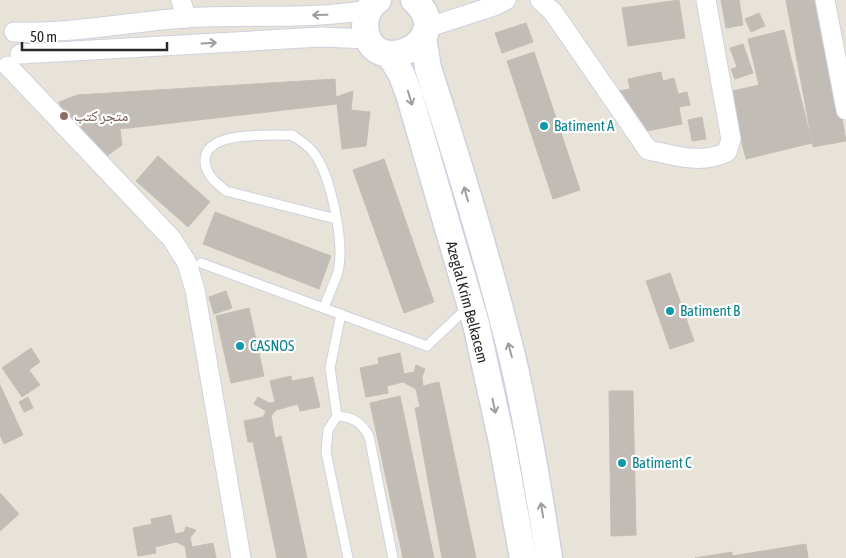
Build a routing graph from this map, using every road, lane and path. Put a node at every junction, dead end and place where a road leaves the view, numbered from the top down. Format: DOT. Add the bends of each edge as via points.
graph roads {
  1 [pos="181,0"];
  2 [pos="414,0"];
  3 [pos="506,0"];
  4 [pos="540,0"];
  5 [pos="706,0"];
  6 [pos="825,0"];
  7 [pos="373,3"];
  8 [pos="186,18"];
  9 [pos="7,30"];
  10 [pos="424,33"];
  11 [pos="379,47"];
  12 [pos="6,65"];
  13 [pos="846,110"];
  14 [pos="336,219"];
  15 [pos="200,264"];
  16 [pos="470,305"];
  17 [pos="324,308"];
  18 [pos="341,314"];
  19 [pos="337,416"];
  20 [pos="241,558"];
  21 [pos="348,558"];
  22 [pos="393,558"];
  23 [pos="523,558"];
  24 [pos="549,558"];
  1 -- 8 [label="street"];
  2 -- 10 [label="main road" via="424,14"];
  3 -- 10 [label="street"];
  4 -- 5 [label="street" via="553,12 648,150 694,159 713,159 727,152 731,139"];
  6 -- 13 [label="street"];
  7 -- 8 [label="street, one-way" via="334,15"];
  7 -- 11 [label="main road" via="366,28"];
  8 -- 9 [label="street" via="44,32"];
  9 -- 12 [label="street" via="20,42"];
  10 -- 11 [label="main road" via="417,46 409,52"];
  24 -- 10 [label="main road, one-way" via="513,360 428,68"];
  12 -- 11 [label="street, one-way" via="326,37"];
  11 -- 16 [label="main road, Azeglal Krim Belkacem, one-way" via="400,73 409,94"];
  12 -- 20 [label="street" via="172,239 187,263 195,290"];
  14 -- 14 [label="lane" via="324,170 313,151 292,135 222,139 211,145 205,155 208,174 226,191"];
  14 -- 17 [label="lane" via="340,249 338,271"];
  15 -- 17 [label="lane"];
  16 -- 18 [label="lane" via="427,346"];
  16 -- 23 [label="main road, Azeglal Krim Belkacem, one-way" via="502,442"];
  17 -- 18 [label="lane"];
  18 -- 19 [label="lane" via="330,368"];
  19 -- 21 [label="lane" via="328,430 326,452"];
  19 -- 22 [label="lane" via="351,417 363,425 369,436"];
}
